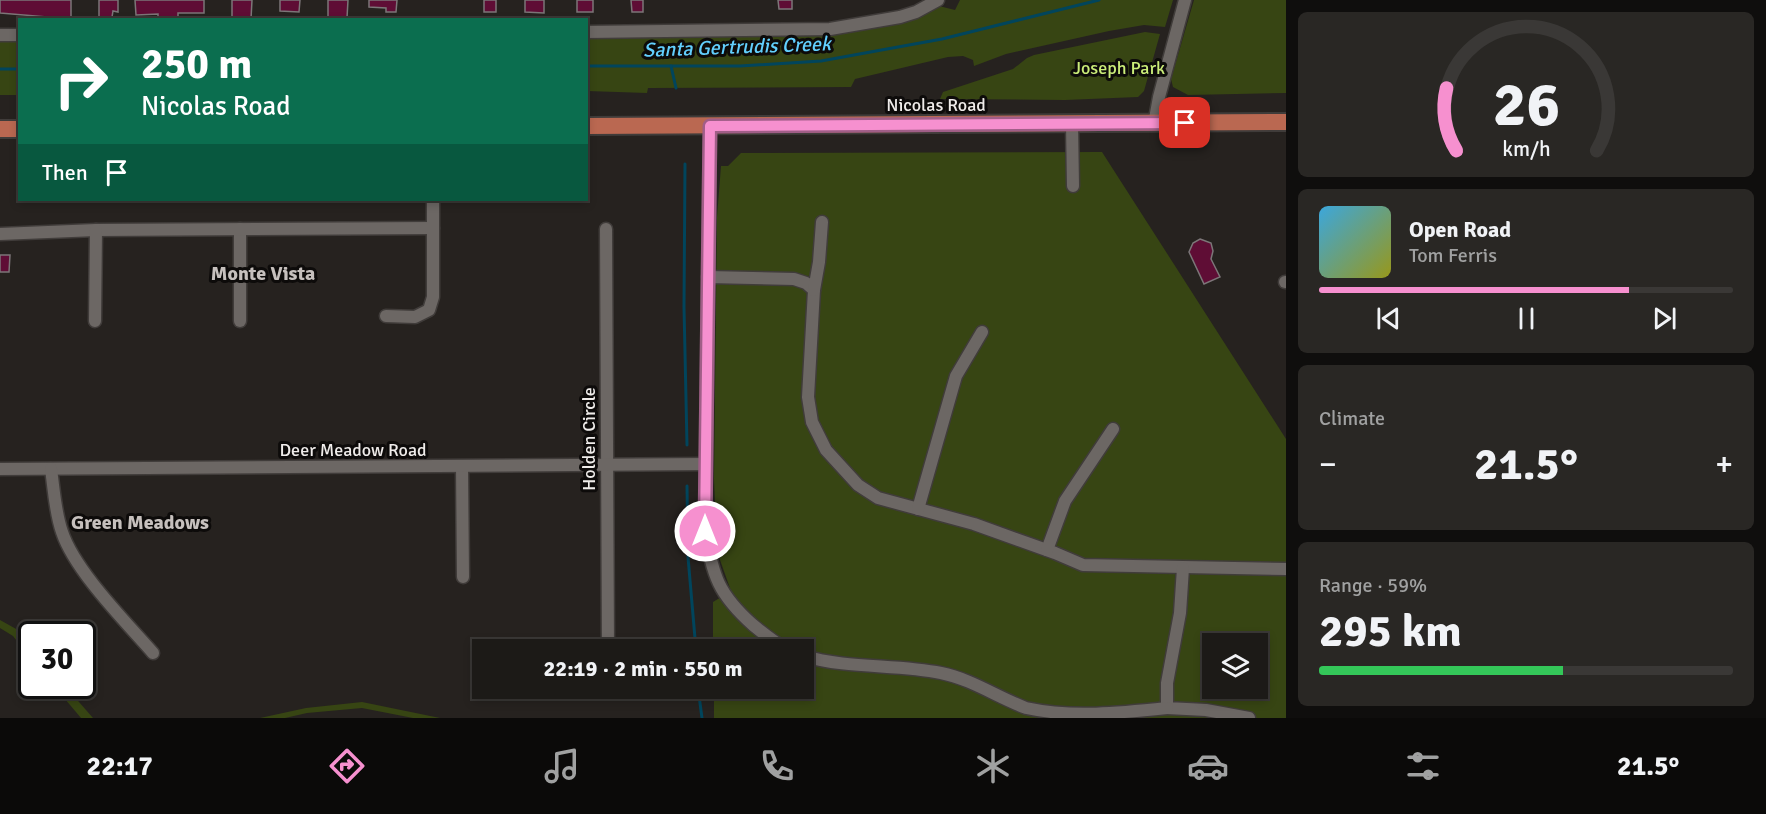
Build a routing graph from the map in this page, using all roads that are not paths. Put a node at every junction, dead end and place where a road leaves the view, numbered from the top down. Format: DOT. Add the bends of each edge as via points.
graph roads {
  1 [pos="938,0"];
  2 [pos="1185,0"];
  3 [pos="588,32"];
  4 [pos="0,35"];
  5 [pos="18,35"];
  6 [pos="1286,122"];
  7 [pos="1072,124"];
  8 [pos="1154,124"];
  9 [pos="588,126"];
  10 [pos="710,126"];
  11 [pos="0,129"];
  12 [pos="18,129"];
  13 [pos="1073,186"];
  14 [pos="433,201"];
  15 [pos="822,222"];
  16 [pos="433,228"];
  17 [pos="240,229"];
  18 [pos="606,229"];
  19 [pos="96,230"];
  20 [pos="0,234"];
  21 [pos="708,277"];
  22 [pos="814,290"];
  23 [pos="386,316"];
  24 [pos="95,321"];
  25 [pos="240,321"];
  26 [pos="982,332"];
  27 [pos="1113,429"];
  28 [pos="705,465"];
  29 [pos="607,466"];
  30 [pos="462,467"];
  31 [pos="0,469"];
  32 [pos="51,469"];
  33 [pos="918,509"];
  34 [pos="1047,550"];
  35 [pos="1183,568"];
  36 [pos="1286,569"];
  37 [pos="463,577"];
  38 [pos="608,639"];
  39 [pos="770,639"];
  40 [pos="153,653"];
  41 [pos="814,659"];
  42 [pos="1167,708"];
  43 [pos="1249,718"];
  1 -- 3 [label="street" via="900,17 830,29"];
  2 -- 8 [label="street"];
  4 -- 5 [label="street"];
  6 -- 8 [label="main road, Nicolas Road"];
  7 -- 8 [label="main road, Nicolas Road"];
  7 -- 10 [label="main road, Nicolas Road"];
  7 -- 13 [label="street"];
  9 -- 10 [label="main road, Nicolas Road"];
  10 -- 21 [label="street"];
  11 -- 12 [label="main road"];
  14 -- 16 [label="street"];
  15 -- 22 [label="street"];
  16 -- 17 [label="street"];
  16 -- 23 [label="street" via="433,297 429,309 415,317"];
  17 -- 19 [label="street"];
  17 -- 25 [label="street"];
  18 -- 29 [label="street, Holden Circle"];
  19 -- 20 [label="street"];
  19 -- 24 [label="street"];
  21 -- 22 [label="street" via="795,279"];
  21 -- 28 [label="street"];
  22 -- 33 [label="street" via="808,397 812,422 826,450 858,485 878,498"];
  26 -- 33 [label="street" via="956,376"];
  27 -- 34 [label="street" via="1065,501"];
  28 -- 29 [label="street, Deer Meadow Road"];
  28 -- 39 [label="street" via="705,531 717,578 729,602"];
  29 -- 30 [label="street, Deer Meadow Road"];
  29 -- 38 [label="street, Holden Circle"];
  30 -- 32 [label="street, Deer Meadow Road"];
  30 -- 37 [label="street"];
  31 -- 32 [label="street, Deer Meadow Road"];
  32 -- 40 [label="street" via="62,534 78,564"];
  33 -- 34 [label="street"];
  34 -- 35 [label="street" via="1083,565"];
  35 -- 36 [label="street"];
  35 -- 42 [label="street"];
  41 -- 42 [label="street" via="944,674 1055,715 1080,717"];
  42 -- 43 [label="street"];
}
